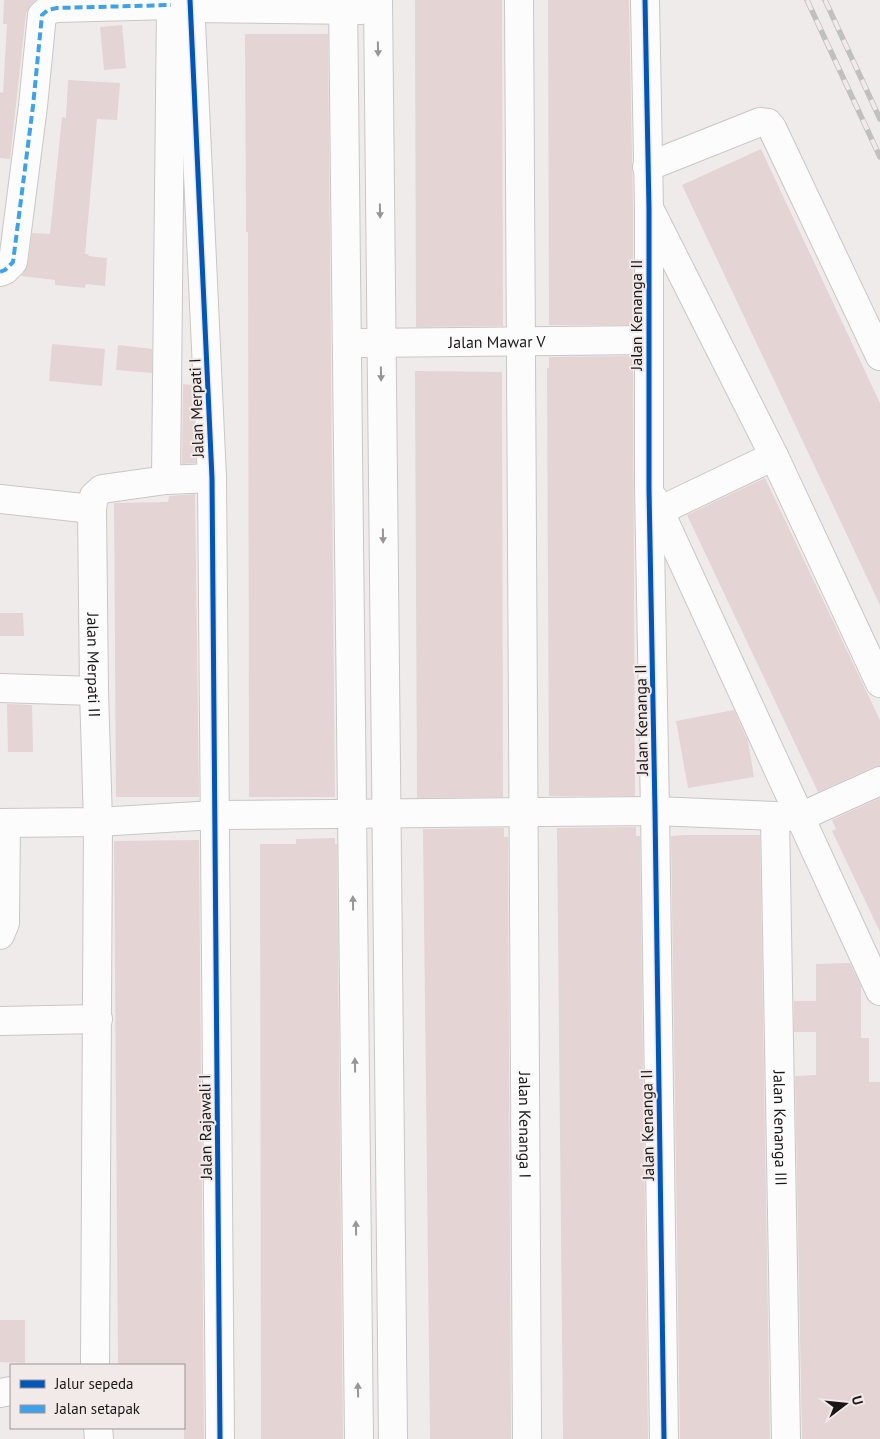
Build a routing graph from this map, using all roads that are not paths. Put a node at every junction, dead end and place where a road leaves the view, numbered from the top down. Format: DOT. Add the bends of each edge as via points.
graph roads {
  1 [pos="519,0"];
  2 [pos="645,0"];
  3 [pos="184,4"];
  4 [pos="343,5"];
  5 [pos="378,5"];
  6 [pos="647,167"];
  7 [pos="649,209"];
  8 [pos="0,272"];
  9 [pos="648,340"];
  10 [pos="521,341"];
  11 [pos="347,343"];
  12 [pos="381,343"];
  13 [pos="880,356"];
  14 [pos="774,456"];
  15 [pos="212,478"];
  16 [pos="166,480"];
  17 [pos="0,499"];
  18 [pos="654,500"];
  19 [pos="92,509"];
  20 [pos="880,683"];
  21 [pos="0,688"];
  22 [pos="94,691"];
  23 [pos="880,782"];
  24 [pos="655,810"];
  25 [pos="523,812"];
  26 [pos="352,814"];
  27 [pos="386,814"];
  28 [pos="214,816"];
  29 [pos="788,817"];
  30 [pos="98,822"];
  31 [pos="3,823"];
  32 [pos="0,935"];
  33 [pos="880,991"];
  34 [pos="98,1019"];
  35 [pos="0,1021"];
  36 [pos="95,1364"];
  37 [pos="220,1439"];
  38 [pos="359,1439"];
  39 [pos="393,1439"];
  40 [pos="527,1439"];
  41 [pos="664,1439"];
  42 [pos="786,1439"];
  1 -- 10 [label="street, Jalan Kenanga I"];
  2 -- 6 [label="street, Jalan Kenanga II"];
  3 -- 4 [label="street"];
  3 -- 8 [label="street" via="57,8 42,16 12,262"];
  3 -- 15 [label="street, Jalan Merpati I"];
  3 -- 16 [label="street"];
  4 -- 5 [label="street"];
  4 -- 11 [label="street"];
  5 -- 12 [label="street, one-way"];
  6 -- 7 [label="street, Jalan Kenanga II"];
  6 -- 13 [label="street" via="760,122 768,123"];
  7 -- 9 [label="street, Jalan Kenanga II"];
  7 -- 14 [label="street"];
  9 -- 10 [label="street, Jalan Mawar V"];
  9 -- 18 [label="street, Jalan Kenanga II"];
  10 -- 12 [label="street, Jalan Mawar V"];
  10 -- 25 [label="street, Jalan Kenanga I"];
  11 -- 12 [label="street, Jalan Mawar V"];
  11 -- 26 [label="street"];
  12 -- 27 [label="street, one-way"];
  14 -- 18 [label="street"];
  14 -- 20 [label="street"];
  15 -- 16 [label="street"];
  15 -- 28 [label="street, Jalan Merpati I"];
  16 -- 19 [label="street" via="102,489 94,496"];
  17 -- 19 [label="street"];
  18 -- 24 [label="street, Jalan Kenanga II"];
  18 -- 29 [label="street"];
  19 -- 22 [label="street, Jalan Merpati II"];
  21 -- 22 [label="street"];
  22 -- 30 [label="street, Jalan Merpati II"];
  23 -- 29 [label="street"];
  24 -- 25 [label="street"];
  24 -- 29 [label="street"];
  24 -- 41 [label="street, Jalan Kenanga II"];
  25 -- 27 [label="street"];
  25 -- 40 [label="street, Jalan Kenanga I"];
  26 -- 27 [label="street"];
  26 -- 28 [label="street"];
  38 -- 26 [label="street, one-way"];
  27 -- 39 [label="street"];
  28 -- 30 [label="street"];
  28 -- 37 [label="street, Jalan Rajawali I"];
  29 -- 33 [label="street"];
  29 -- 42 [label="street, Jalan Kenanga III"];
  30 -- 31 [label="street"];
  30 -- 34 [label="street, Jalan Merpati II"];
  31 -- 32 [label="street" via="4,923"];
  34 -- 35 [label="street"];
  34 -- 36 [label="street, Jalan Merpati II"];
}
